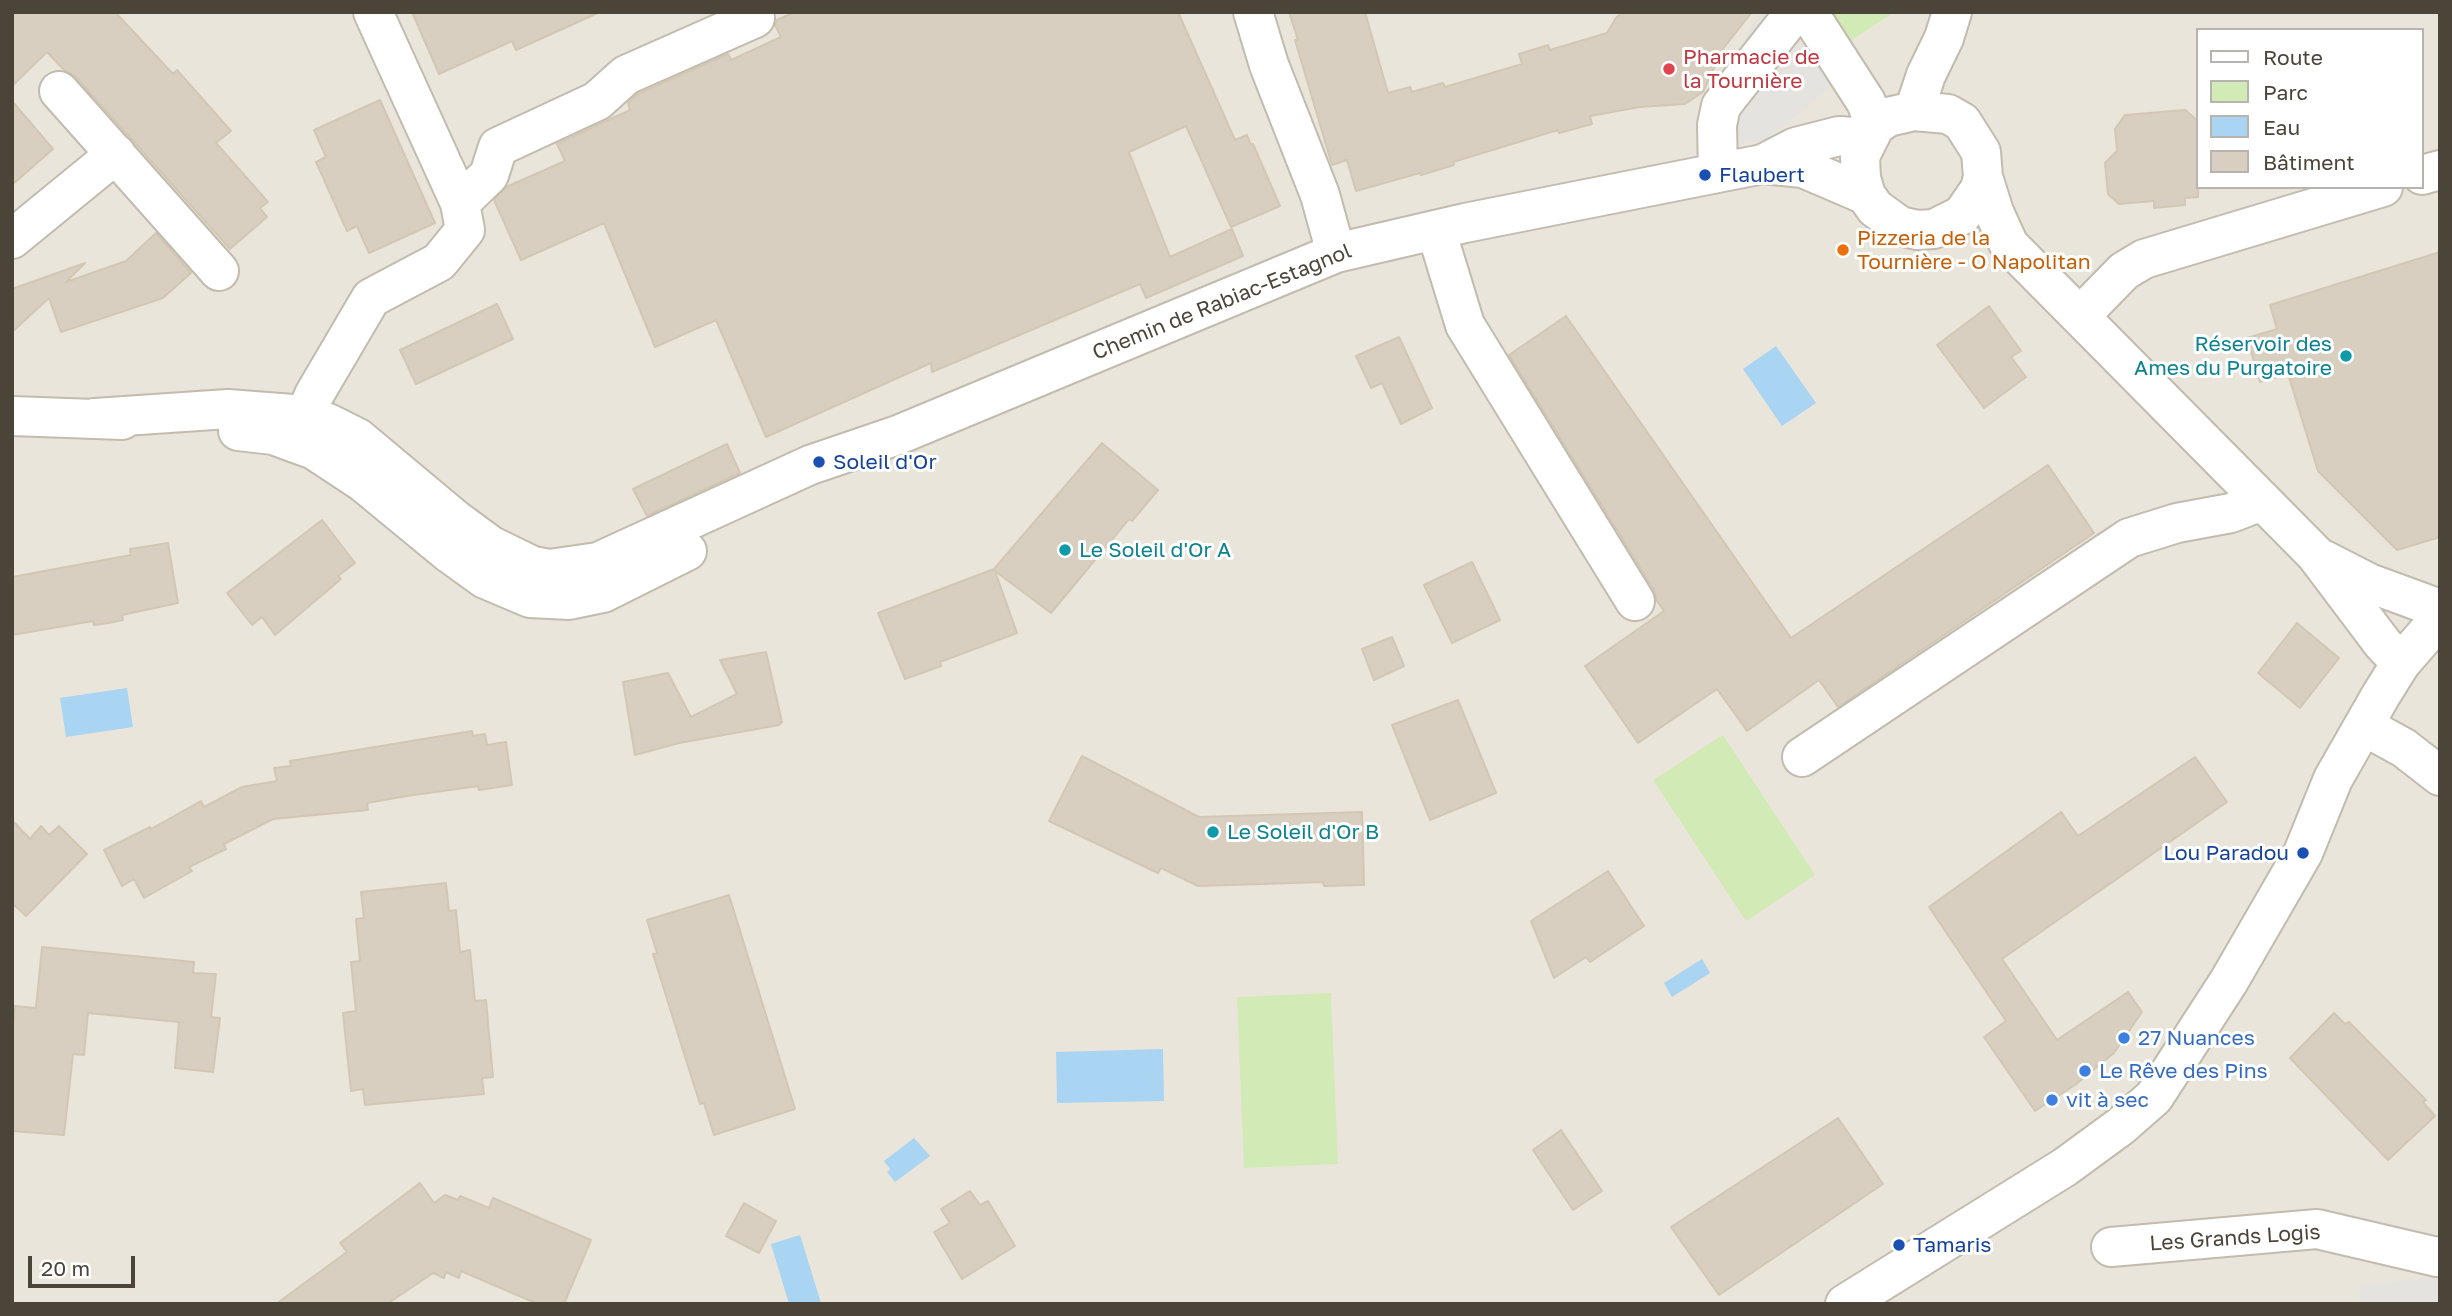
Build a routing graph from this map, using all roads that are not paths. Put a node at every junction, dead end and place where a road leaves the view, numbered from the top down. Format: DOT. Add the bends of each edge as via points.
graph roads {
  1 [pos="373,12"];
  2 [pos="1253,12"];
  3 [pos="1795,12"];
  4 [pos="1808,12"];
  5 [pos="755,18"];
  6 [pos="1948,25"];
  7 [pos="59,91"];
  8 [pos="1931,112"];
  9 [pos="1871,132"];
  10 [pos="116,155"];
  11 [pos="1763,163"];
  12 [pos="1718,172"];
  13 [pos="1983,177"];
  14 [pos="2376,189"];
  15 [pos="1866,195"];
  16 [pos="460,203"];
  17 [pos="1949,223"];
  18 [pos="1436,230"];
  19 [pos="12,239"];
  20 [pos="2009,245"];
  21 [pos="1336,253"];
  22 [pos="219,271"];
  23 [pos="2080,316"];
  24 [pos="12,416"];
  25 [pos="300,428"];
  26 [pos="2246,507"];
  27 [pos="2316,555"];
  28 [pos="1635,601"];
  29 [pos="2440,608"];
  30 [pos="2440,618"];
  31 [pos="2425,661"];
  32 [pos="2375,732"];
  33 [pos="1802,757"];
  34 [pos="2440,776"];
  35 [pos="2111,1247"];
  36 [pos="2440,1256"];
  37 [pos="1845,1304"];
  1 -- 16 [label="street"];
  2 -- 21 [label="street" via="1320,195"];
  3 -- 12 [label="street" via="1721,106"];
  4 -- 9 [label="street" via="1866,102"];
  5 -- 16 [label="street" via="626,75 597,101 498,147 489,175"];
  6 -- 8 [label="street"];
  7 -- 10 [label="street"];
  8 -- 9 [label="street" via="1888,117"];
  8 -- 13 [label="street" via="1962,122 1981,152"];
  9 -- 11 [label="street, Chemin de Rabiac-Estagnol" via="1796,147"];
  9 -- 15 [label="street" via="1860,156"];
  10 -- 19 [label="street"];
  10 -- 22 [label="street"];
  11 -- 12 [label="street, Chemin de Rabiac-Estagnol"];
  11 -- 15 [label="street, Chemin de Rabiac-Estagnol" via="1803,168"];
  12 -- 18 [label="street, Chemin de Rabiac-Estagnol"];
  13 -- 17 [label="street" via="1962,215"];
  13 -- 20 [label="street"];
  14 -- 23 [label="street" via="2144,259 2124,271"];
  15 -- 17 [label="street" via="1899,226 1934,229"];
  16 -- 25 [label="street" via="466,230 439,262 372,298 314,395"];
  17 -- 20 [label="street"];
  18 -- 21 [label="street, Chemin de Rabiac-Estagnol"];
  18 -- 28 [label="street" via="1465,325"];
  20 -- 23 [label="street"];
  21 -- 25 [label="street, Chemin de Rabiac-Estagnol" via="898,435 761,515 603,593 569,600 530,598 485,579 398,492 364,483 314,450"];
  23 -- 26 [label="street"];
  24 -- 25 [label="street, Chemin de Rabiac-Estagnol" via="95,418 262,434"];
  26 -- 27 [label="street"];
  26 -- 33 [label="street" via="2129,538"];
  27 -- 29 [label="street" via="2369,583"];
  27 -- 31 [label="street" via="2383,644"];
  30 -- 31 [label="street"];
  31 -- 32 [label="street"];
  32 -- 34 [label="street"];
  32 -- 37 [label="street" via="2361,785 2303,853 2229,981 2154,1097 2064,1167"];
  35 -- 36 [label="street, Les Grands Logis" via="2317,1228"];
}
